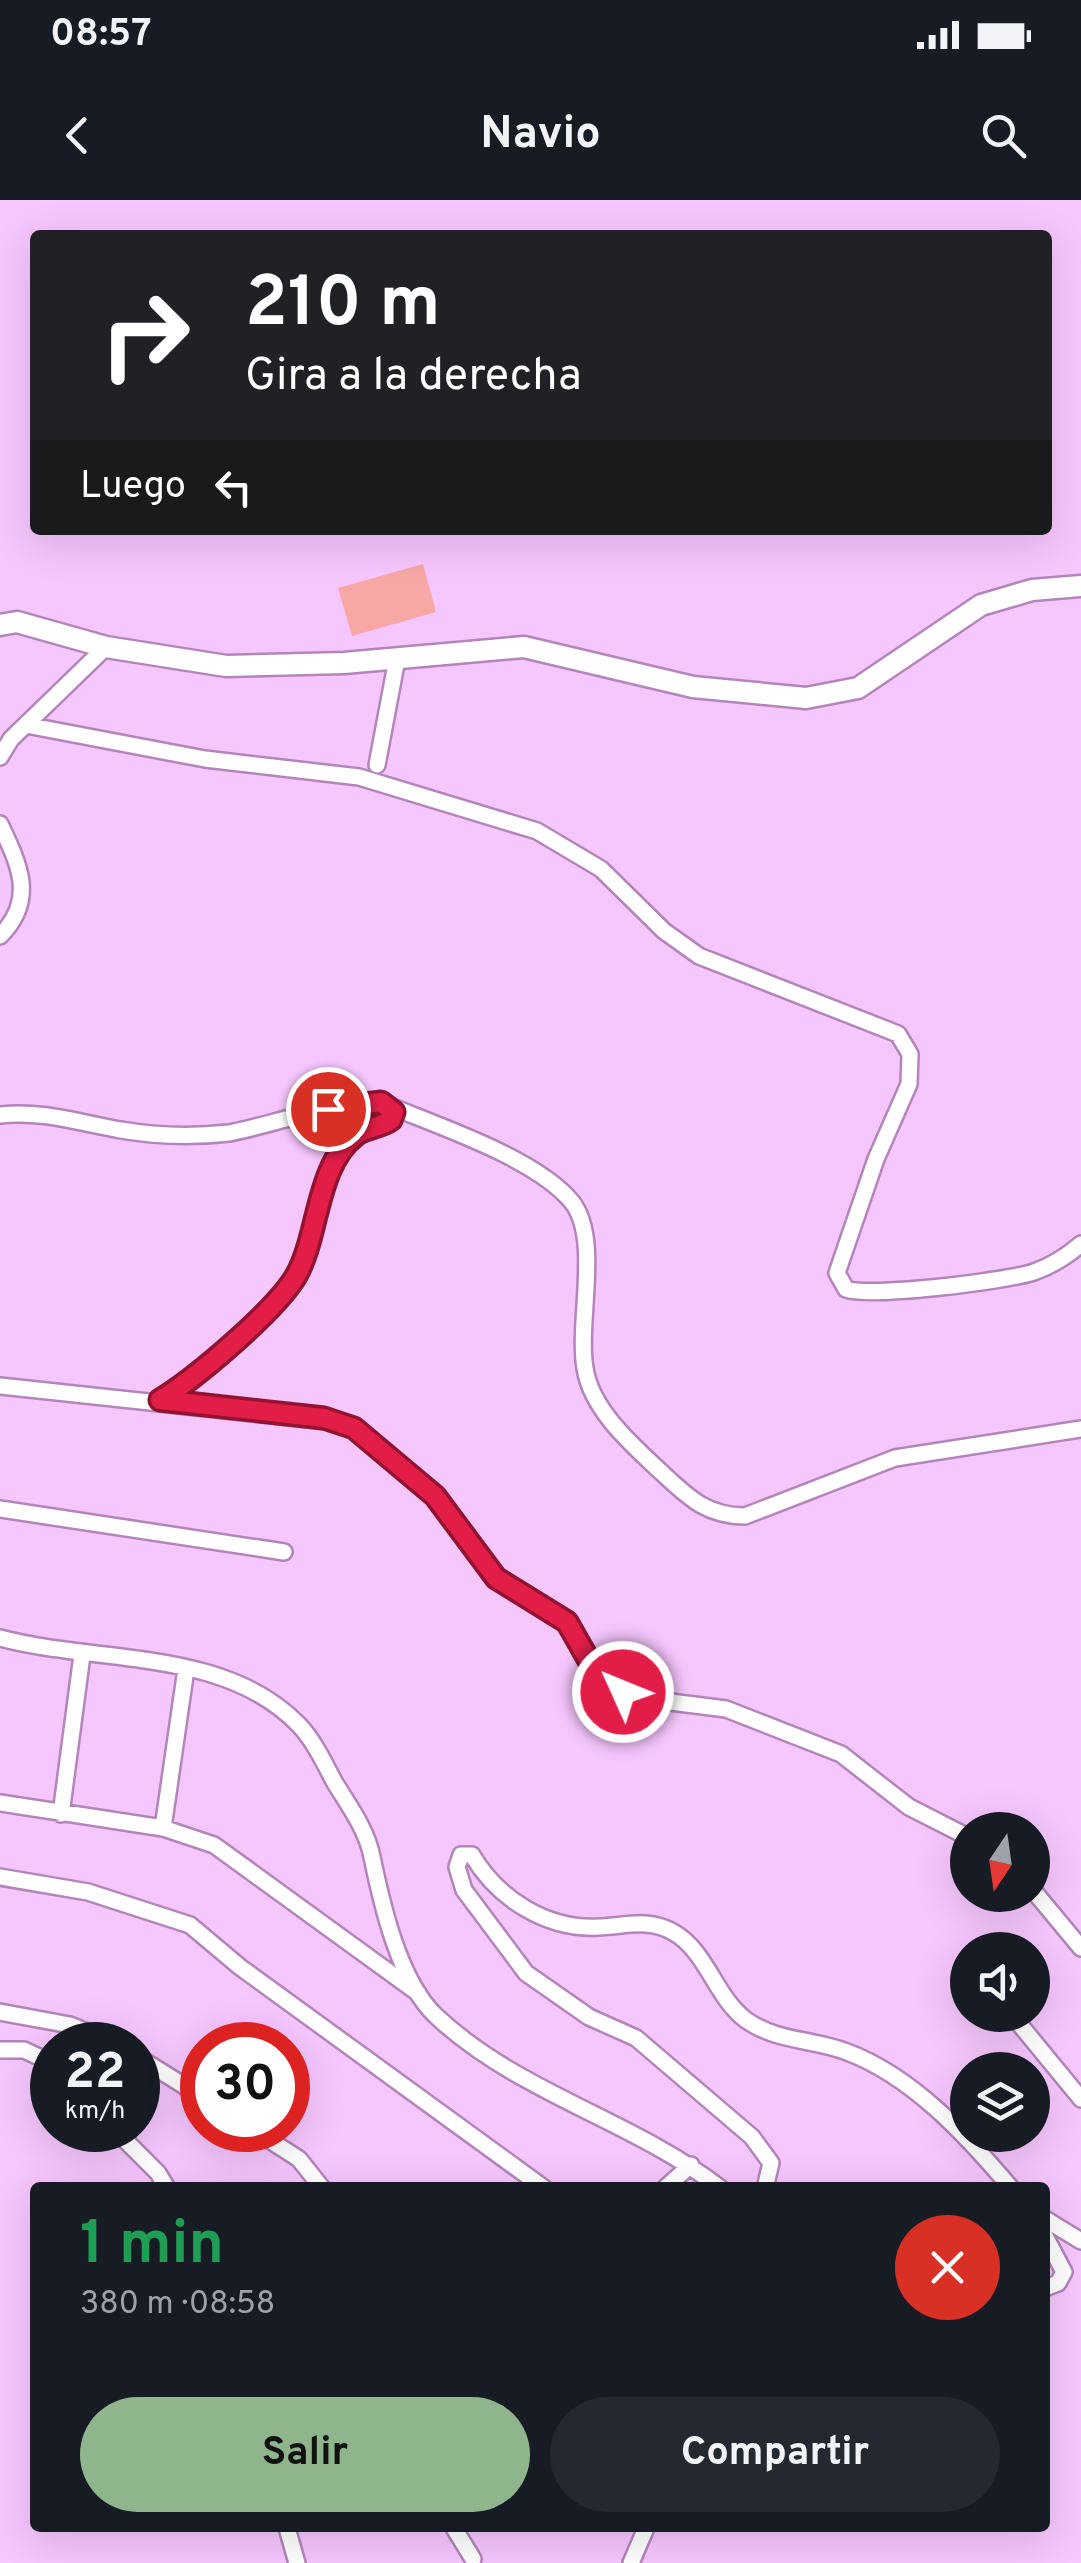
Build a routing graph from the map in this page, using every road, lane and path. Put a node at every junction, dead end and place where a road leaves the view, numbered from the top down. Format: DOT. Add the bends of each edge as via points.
graph roads {
  1 [pos="1081,586"];
  2 [pos="0,626"];
  3 [pos="106,647"];
  4 [pos="398,659"];
  5 [pos="26,725"];
  6 [pos="0,757"];
  7 [pos="377,765"];
  8 [pos="0,824"];
  9 [pos="0,936"];
  10 [pos="390,1106"];
  11 [pos="0,1115"];
  12 [pos="1081,1244"];
  13 [pos="0,1386"];
  14 [pos="160,1400"];
  15 [pos="1081,1429"];
  16 [pos="0,1509"];
  17 [pos="284,1552"];
  18 [pos="0,1638"];
  19 [pos="82,1655"];
  20 [pos="186,1669"];
  21 [pos="0,1804"];
  22 [pos="61,1814"];
  23 [pos="163,1828"];
  24 [pos="950,1828"];
  25 [pos="0,1878"];
  26 [pos="1050,1911"];
  27 [pos="1081,1948"];
  28 [pos="421,1995"];
  29 [pos="0,2012"];
  30 [pos="54,2022"];
  31 [pos="1026,2032"];
  32 [pos="0,2050"];
  33 [pos="30,2053"];
  34 [pos="1081,2098"];
  35 [pos="137,2152"];
  36 [pos="288,2152"];
  37 [pos="691,2165"];
  38 [pos="163,2182"];
  39 [pos="316,2182"];
  40 [pos="536,2182"];
  41 [pos="672,2182"];
  42 [pos="712,2182"];
  43 [pos="767,2182"];
  44 [pos="1006,2182"];
  45 [pos="1050,2222"];
  46 [pos="1081,2241"];
  47 [pos="1050,2245"];
  48 [pos="1050,2286"];
  49 [pos="288,2532"];
  50 [pos="456,2532"];
  51 [pos="644,2532"];
  52 [pos="473,2559"];
  53 [pos="297,2563"];
  54 [pos="631,2563"];
  1 -- 4 [label="street" via="1032,590 981,605 858,688 806,698 693,686 524,648"];
  2 -- 3 [label="street" via="17,622"];
  3 -- 4 [label="street" via="226,666"];
  3 -- 5 [label="street"];
  4 -- 7 [label="street"];
  5 -- 6 [label="street"];
  5 -- 12 [label="street" via="205,759 360,777 537,831 601,868 699,956 898,1034 910,1054 911,1073 838,1273 852,1292 1020,1276"];
  8 -- 9 [label="street" via="24,885 18,915"];
  10 -- 11 [label="street" via="328,1109 256,1129 193,1136 42,1114"];
  10 -- 14 [label="street" via="391,1120 360,1132 346,1146 292,1282 206,1366"];
  10 -- 15 [label="street" via="528,1168 570,1200 581,1216 586,1255 585,1372 603,1411 700,1507 744,1516 894,1458"];
  13 -- 14 [label="street" via="114,1402"];
  14 -- 24 [label="street" via="345,1423 435,1496 496,1578 567,1622 608,1684 638,1698 726,1708 841,1754 909,1807"];
  16 -- 17 [label="street"];
  18 -- 19 [label="street"];
  19 -- 20 [label="street"];
  19 -- 22 [label="street"];
  20 -- 23 [label="street"];
  20 -- 28 [label="street" via="252,1690 314,1743 368,1842 382,1906"];
  21 -- 22 [label="street"];
  22 -- 23 [label="street"];
  23 -- 28 [label="street" via="214,1845"];
  25 -- 40 [label="street" via="105,1896 190,1925"];
  26 -- 27 [label="street"];
  28 -- 37 [label="street" via="436,2016 520,2078"];
  29 -- 30 [label="street"];
  31 -- 34 [label="street"];
  32 -- 33 [label="street"];
  35 -- 38 [label="street"];
  36 -- 39 [label="street"];
  37 -- 41 [label="street"];
  37 -- 42 [label="street"];
  43 -- 44 [label="street" via="771,2163 752,2137 636,2038 551,1993 510,1955 464,1890 457,1867 461,1854 472,1856 515,1902 550,1920 595,1927 648,1923 672,1931 744,2018 881,2069 974,2144"];
  45 -- 46 [label="street"];
  47 -- 48 [label="street" via="1064,2272"];
  49 -- 53 [label="street"];
  50 -- 52 [label="street"];
  51 -- 54 [label="street"];
}
